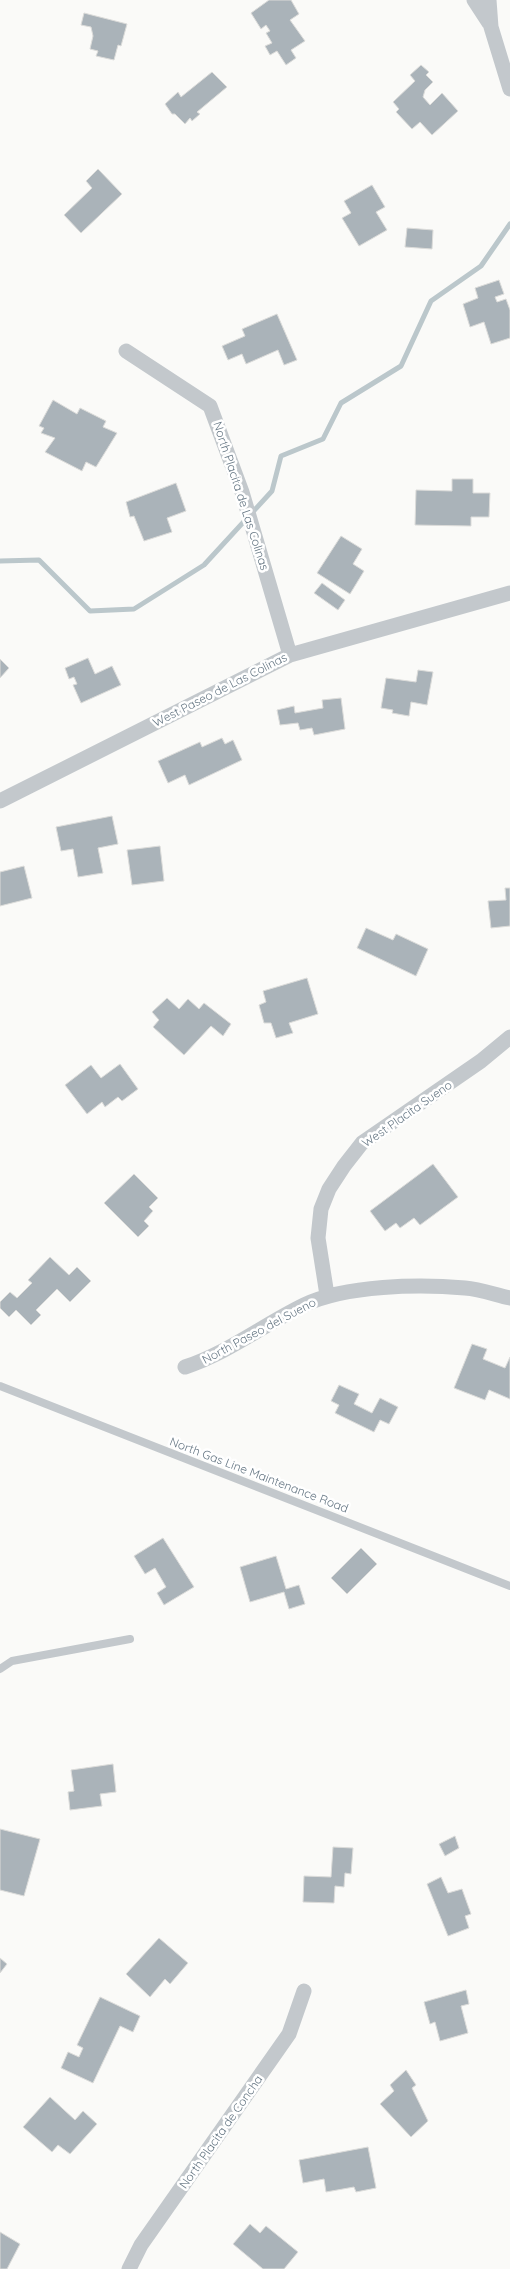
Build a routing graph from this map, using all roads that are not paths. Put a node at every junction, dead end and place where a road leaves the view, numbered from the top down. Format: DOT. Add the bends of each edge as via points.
graph roads {
  1 [pos="474,0"];
  2 [pos="489,0"];
  3 [pos="491,26"];
  4 [pos="510,89"];
  5 [pos="126,351"];
  6 [pos="510,593"];
  7 [pos="290,655"];
  8 [pos="0,801"];
  9 [pos="510,1037"];
  10 [pos="327,1295"];
  11 [pos="510,1298"];
  12 [pos="185,1367"];
  13 [pos="0,1386"];
  14 [pos="510,1586"];
  15 [pos="130,1639"];
  16 [pos="0,1669"];
  17 [pos="304,1991"];
  18 [pos="128,2269"];
  1 -- 3 [label="street"];
  2 -- 3 [label="street"];
  3 -- 4 [label="street"];
  5 -- 7 [label="street, North Placita de Las Colinas" via="210,406 242,492"];
  6 -- 7 [label="street, West Paseo de Las Colinas"];
  7 -- 8 [label="street, West Paseo de Las Colinas"];
  9 -- 10 [label="street, West Placita Sueno" via="362,1144 344,1166 321,1208 318,1238"];
  10 -- 11 [label="street, North Paseo del Sueno" via="380,1289 467,1288"];
  10 -- 12 [label="street, North Paseo del Sueno" via="204,1361"];
  13 -- 14 [label="lane, North Gas Line Maintenance Road"];
  15 -- 16 [label="lane" via="12,1661"];
  17 -- 18 [label="street, North Placita de Concha" via="289,2034 141,2245"];
}
